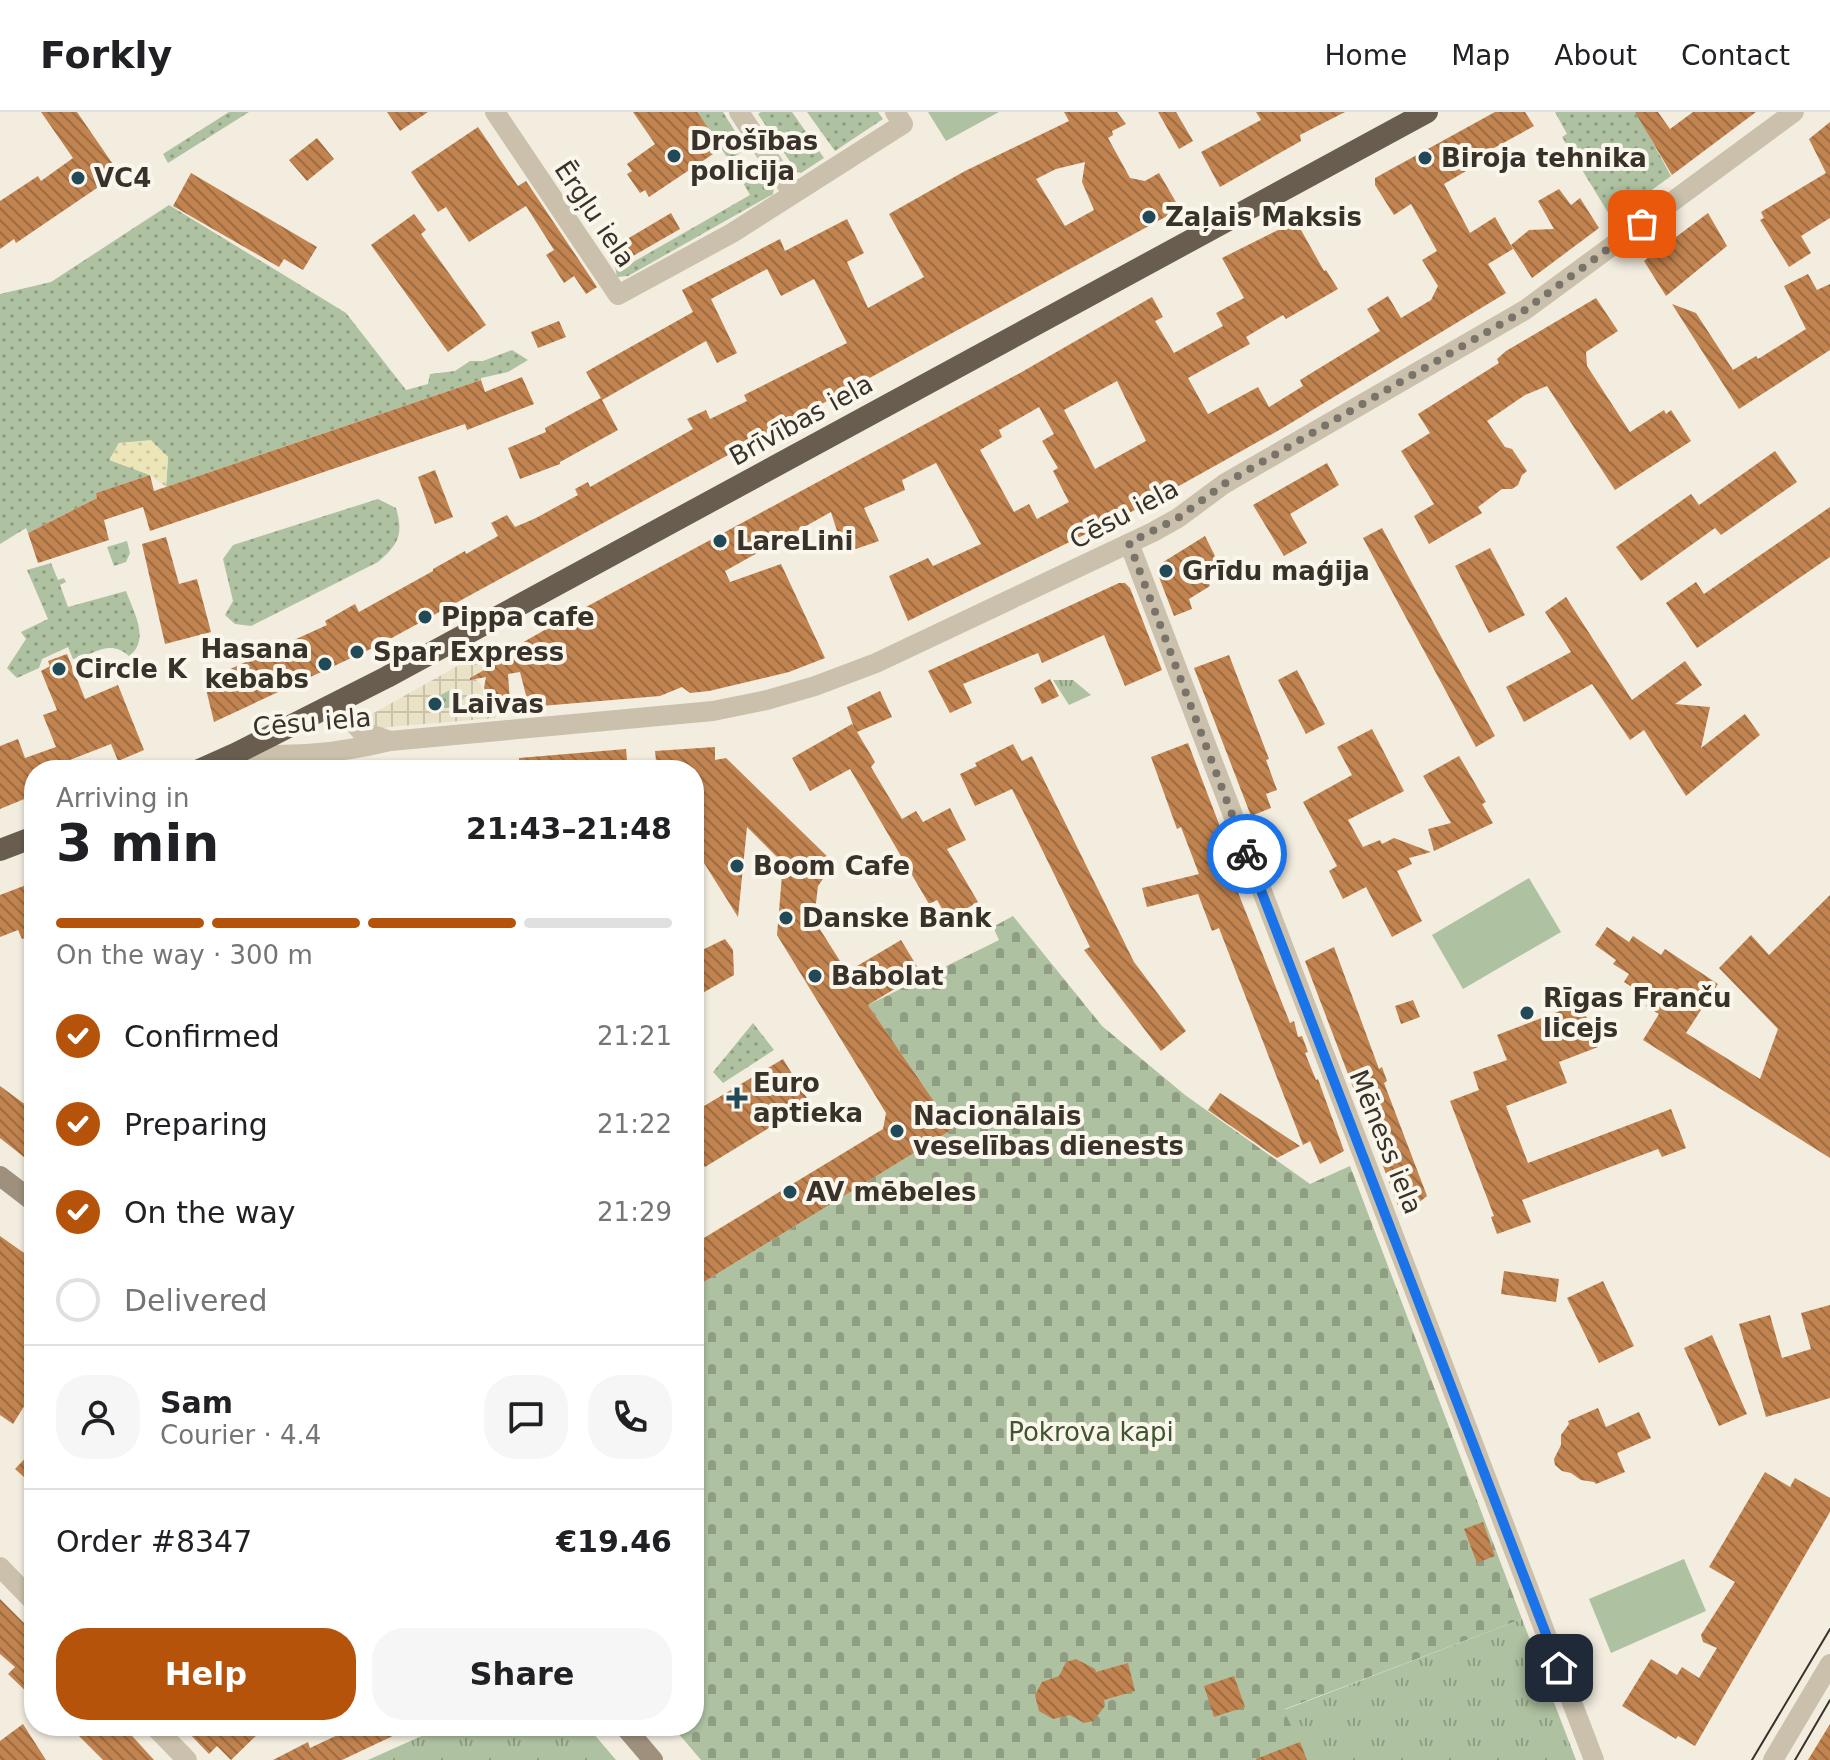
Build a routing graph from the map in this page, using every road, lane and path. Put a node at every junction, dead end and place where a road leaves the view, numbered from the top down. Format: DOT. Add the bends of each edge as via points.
graph roads {
  1 [pos="495,112"];
  2 [pos="739,112"];
  3 [pos="895,112"];
  4 [pos="1427,112"];
  5 [pos="1794,112"];
  6 [pos="793,194"];
  7 [pos="1129,543"];
  8 [pos="337,704"];
  9 [pos="390,741"];
  10 [pos="237,753"];
  11 [pos="221,760"];
  12 [pos="24,841"];
  13 [pos="0,850"];
  14 [pos="0,1176"];
  15 [pos="24,1194"];
  16 [pos="0,1567"];
  17 [pos="24,1592"];
  18 [pos="1830,1664"];
  19 [pos="164,1736"];
  20 [pos="633,1736"];
  21 [pos="187,1760"];
  22 [pos="653,1760"];
  23 [pos="1594,1760"];
  24 [pos="1773,1760"];
  1 -- 6 [label="street, Ērgļu iela" via="618,295"];
  2 -- 6 [label="street"];
  3 -- 6 [label="street" via="903,124"];
  4 -- 8 [label="highway, Brīvības iela"];
  5 -- 7 [label="street, Cēsu iela" via="1525,310"];
  7 -- 9 [label="street, Cēsu iela" via="876,663 767,700 713,711"];
  7 -- 23 [label="street, Mēness iela"];
  8 -- 9 [label="street, Cēsu iela" via="361,731"];
  8 -- 10 [label="highway, Brīvības iela"];
  9 -- 10 [label="street, Cēsu iela" via="292,755"];
  10 -- 11 [label="highway, Brīvības iela"];
  12 -- 13 [label="highway"];
  14 -- 15 [label="main road"];
  16 -- 17 [label="street"];
  18 -- 24 [label="street"];
  19 -- 21 [label="street"];
  20 -- 22 [label="main road"];
}
